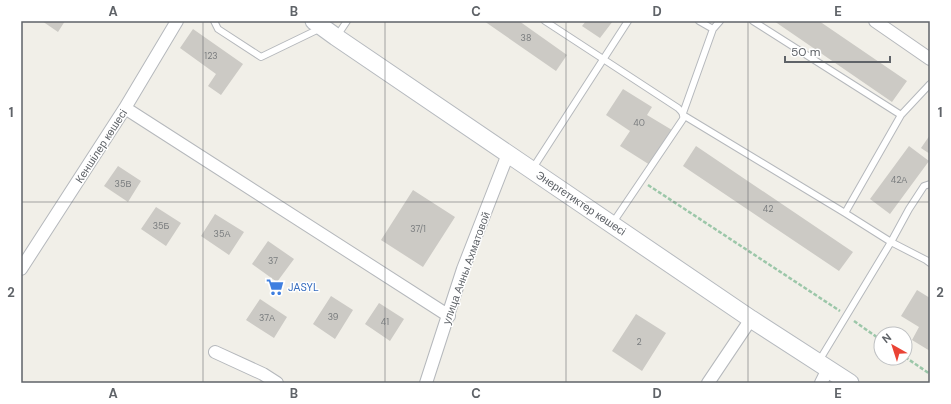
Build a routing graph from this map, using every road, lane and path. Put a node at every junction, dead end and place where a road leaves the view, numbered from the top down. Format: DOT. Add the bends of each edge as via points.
graph roads {
  1 [pos="177,21"];
  2 [pos="214,21"];
  3 [pos="347,21"];
  4 [pos="628,21"];
  5 [pos="699,21"];
  6 [pos="720,21"];
  7 [pos="753,21"];
  8 [pos="875,21"];
  9 [pos="550,22"];
  10 [pos="324,29"];
  11 [pos="714,29"];
  12 [pos="604,59"];
  13 [pos="930,59"];
  14 [pos="930,84"];
  15 [pos="126,108"];
  16 [pos="683,114"];
  17 [pos="901,116"];
  18 [pos="508,154"];
  19 [pos="532,170"];
  20 [pos="641,181"];
  21 [pos="930,184"];
  22 [pos="845,213"];
  23 [pos="612,224"];
  24 [pos="891,242"];
  25 [pos="24,254"];
  26 [pos="930,263"];
  27 [pos="21,269"];
  28 [pos="449,316"];
  29 [pos="847,316"];
  30 [pos="751,319"];
  31 [pos="873,334"];
  32 [pos="215,352"];
  33 [pos="913,362"];
  34 [pos="822,372"];
  35 [pos="930,374"];
  36 [pos="277,383"];
  37 [pos="426,383"];
  38 [pos="708,383"];
  39 [pos="850,383"];
  1 -- 15 [label="street, Кеншілер көшесі"];
  2 -- 10 [label="lane" via="218,29 261,57"];
  3 -- 10 [label="lane"];
  4 -- 12 [label="lane"];
  5 -- 11 [label="lane"];
  6 -- 11 [label="lane"];
  7 -- 17 [label="lane"];
  8 -- 13 [label="street"];
  9 -- 12 [label="lane"];
  10 -- 18 [label="main road, Энергетиктер көшесі"];
  11 -- 16 [label="lane"];
  12 -- 16 [label="lane" via="678,108"];
  12 -- 19 [label="lane"];
  14 -- 17 [label="lane"];
  15 -- 25 [label="street, Кеншілер көшесі"];
  15 -- 28 [label="street"];
  16 -- 20 [label="lane" via="683,119"];
  16 -- 22 [label="lane"];
  17 -- 22 [label="lane"];
  18 -- 19 [label="main road, Энергетиктер көшесі"];
  18 -- 28 [label="street, улица Анны Ахматовой"];
  19 -- 23 [label="main road, Энергетиктер көшесі"];
  20 -- 23 [label="lane"];
  20 -- 29 [label="path"];
  21 -- 24 [label="lane" via="924,186"];
  22 -- 24 [label="lane"];
  23 -- 30 [label="main road, Энергетиктер көшесі"];
  24 -- 26 [label="lane"];
  24 -- 29 [label="lane"];
  25 -- 27 [label="street, Кеншілер көшесі"];
  28 -- 37 [label="street, улица Анны Ахматовой"];
  29 -- 31 [label="path"];
  29 -- 34 [label="lane"];
  30 -- 34 [label="main road, Энергетиктер көшесі"];
  30 -- 38 [label="street"];
  32 -- 36 [label="street"];
  33 -- 35 [label="path"];
  34 -- 39 [label="main road, Энергетиктер көшесі"];
}
